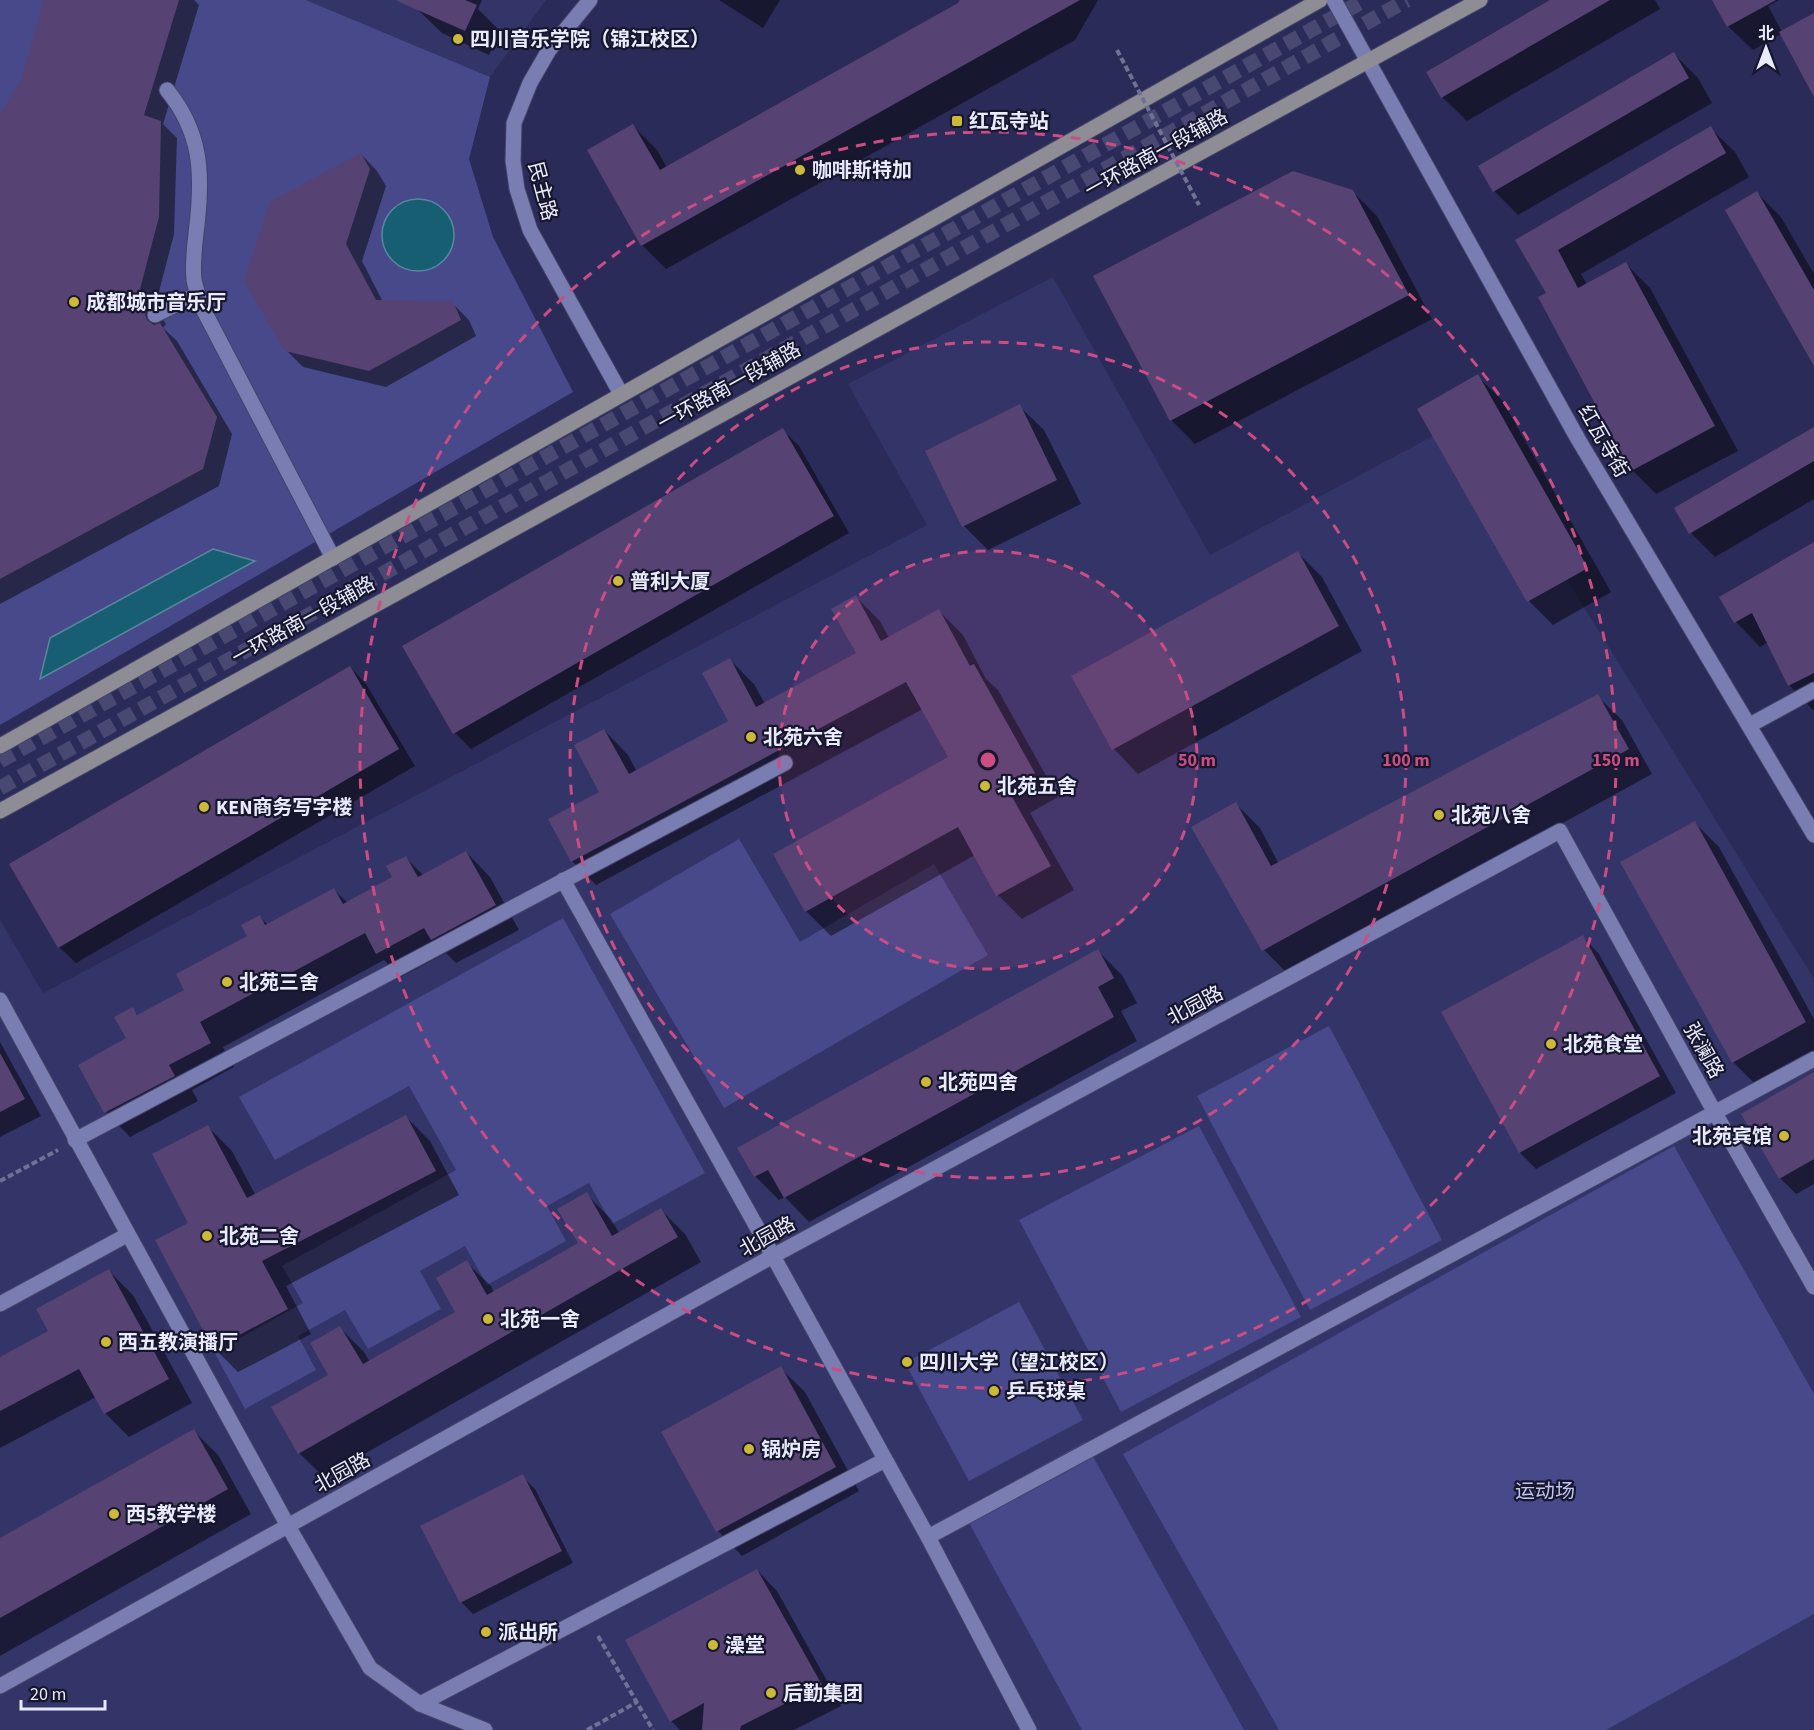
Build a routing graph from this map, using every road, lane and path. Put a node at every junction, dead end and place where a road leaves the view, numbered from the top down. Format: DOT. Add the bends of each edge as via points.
graph roads {
  1 [pos="590,0"];
  2 [pos="1320,0"];
  3 [pos="1334,0"];
  4 [pos="1480,0"];
  5 [pos="1117,51"];
  6 [pos="1367,62"];
  7 [pos="167,90"];
  8 [pos="1198,205"];
  9 [pos="198,294"];
  10 [pos="155,315"];
  11 [pos="621,394"];
  12 [pos="333,558"];
  13 [pos="1814,690"];
  14 [pos="1750,725"];
  15 [pos="0,746"];
  16 [pos="785,763"];
  17 [pos="0,811"];
  18 [pos="1560,831"];
  19 [pos="1814,835"];
  20 [pos="563,880"];
  21 [pos="0,1000"];
  22 [pos="1814,1059"];
  23 [pos="1715,1113"];
  24 [pos="75,1140"];
  25 [pos="0,1173"];
  26 [pos="2,1180"];
  27 [pos="127,1235"];
  28 [pos="773,1256"];
  29 [pos="1814,1287"];
  30 [pos="0,1304"];
  31 [pos="885,1461"];
  32 [pos="288,1526"];
  33 [pos="928,1537"];
  34 [pos="586,1617"];
  35 [pos="0,1686"];
  36 [pos="637,1702"];
  37 [pos="420,1704"];
  38 [pos="485,1730"];
  39 [pos="587,1730"];
  40 [pos="653,1730"];
  41 [pos="1029,1730"];
  1 -- 11 [label="street, 民主路" via="549,50 530,83 514,123 513,161 530,230"];
  2 -- 11 [label="main road, 一环路南一段辅路"];
  3 -- 6 [label="street, 红瓦寺街"];
  4 -- 6 [label="main road, 一环路南一段辅路"];
  5 -- 8 [label="path, bridge"];
  6 -- 14 [label="street, 红瓦寺街" via="1578,439"];
  6 -- 17 [label="main road, 一环路南一段辅路"];
  7 -- 9 [label="street" via="190,126 199,158 201,191 194,280"];
  9 -- 10 [label="street"];
  9 -- 12 [label="street" via="201,307"];
  11 -- 12 [label="main road, 一环路南一段辅路"];
  12 -- 15 [label="main road, 一环路南一段辅路"];
  13 -- 14 [label="street"];
  14 -- 19 [label="street, 红瓦寺街"];
  16 -- 20 [label="street"];
  18 -- 23 [label="street, 张澜路"];
  18 -- 28 [label="street, 北园路"];
  20 -- 24 [label="street"];
  20 -- 28 [label="street"];
  21 -- 24 [label="street"];
  22 -- 23 [label="street"];
  23 -- 29 [label="street, 张澜路"];
  23 -- 33 [label="street"];
  24 -- 26 [label="path"];
  24 -- 27 [label="street"];
  25 -- 26 [label="path"];
  27 -- 30 [label="street"];
  27 -- 32 [label="street"];
  28 -- 31 [label="street"];
  28 -- 32 [label="street, 北园路"];
  31 -- 33 [label="street"];
  31 -- 34 [label="street"];
  32 -- 35 [label="street, 北园路"];
  32 -- 37 [label="street" via="370,1668"];
  33 -- 41 [label="street"];
  34 -- 36 [label="path"];
  34 -- 37 [label="street"];
  36 -- 39 [label="path"];
  36 -- 40 [label="path"];
  37 -- 38 [label="street"];
}
